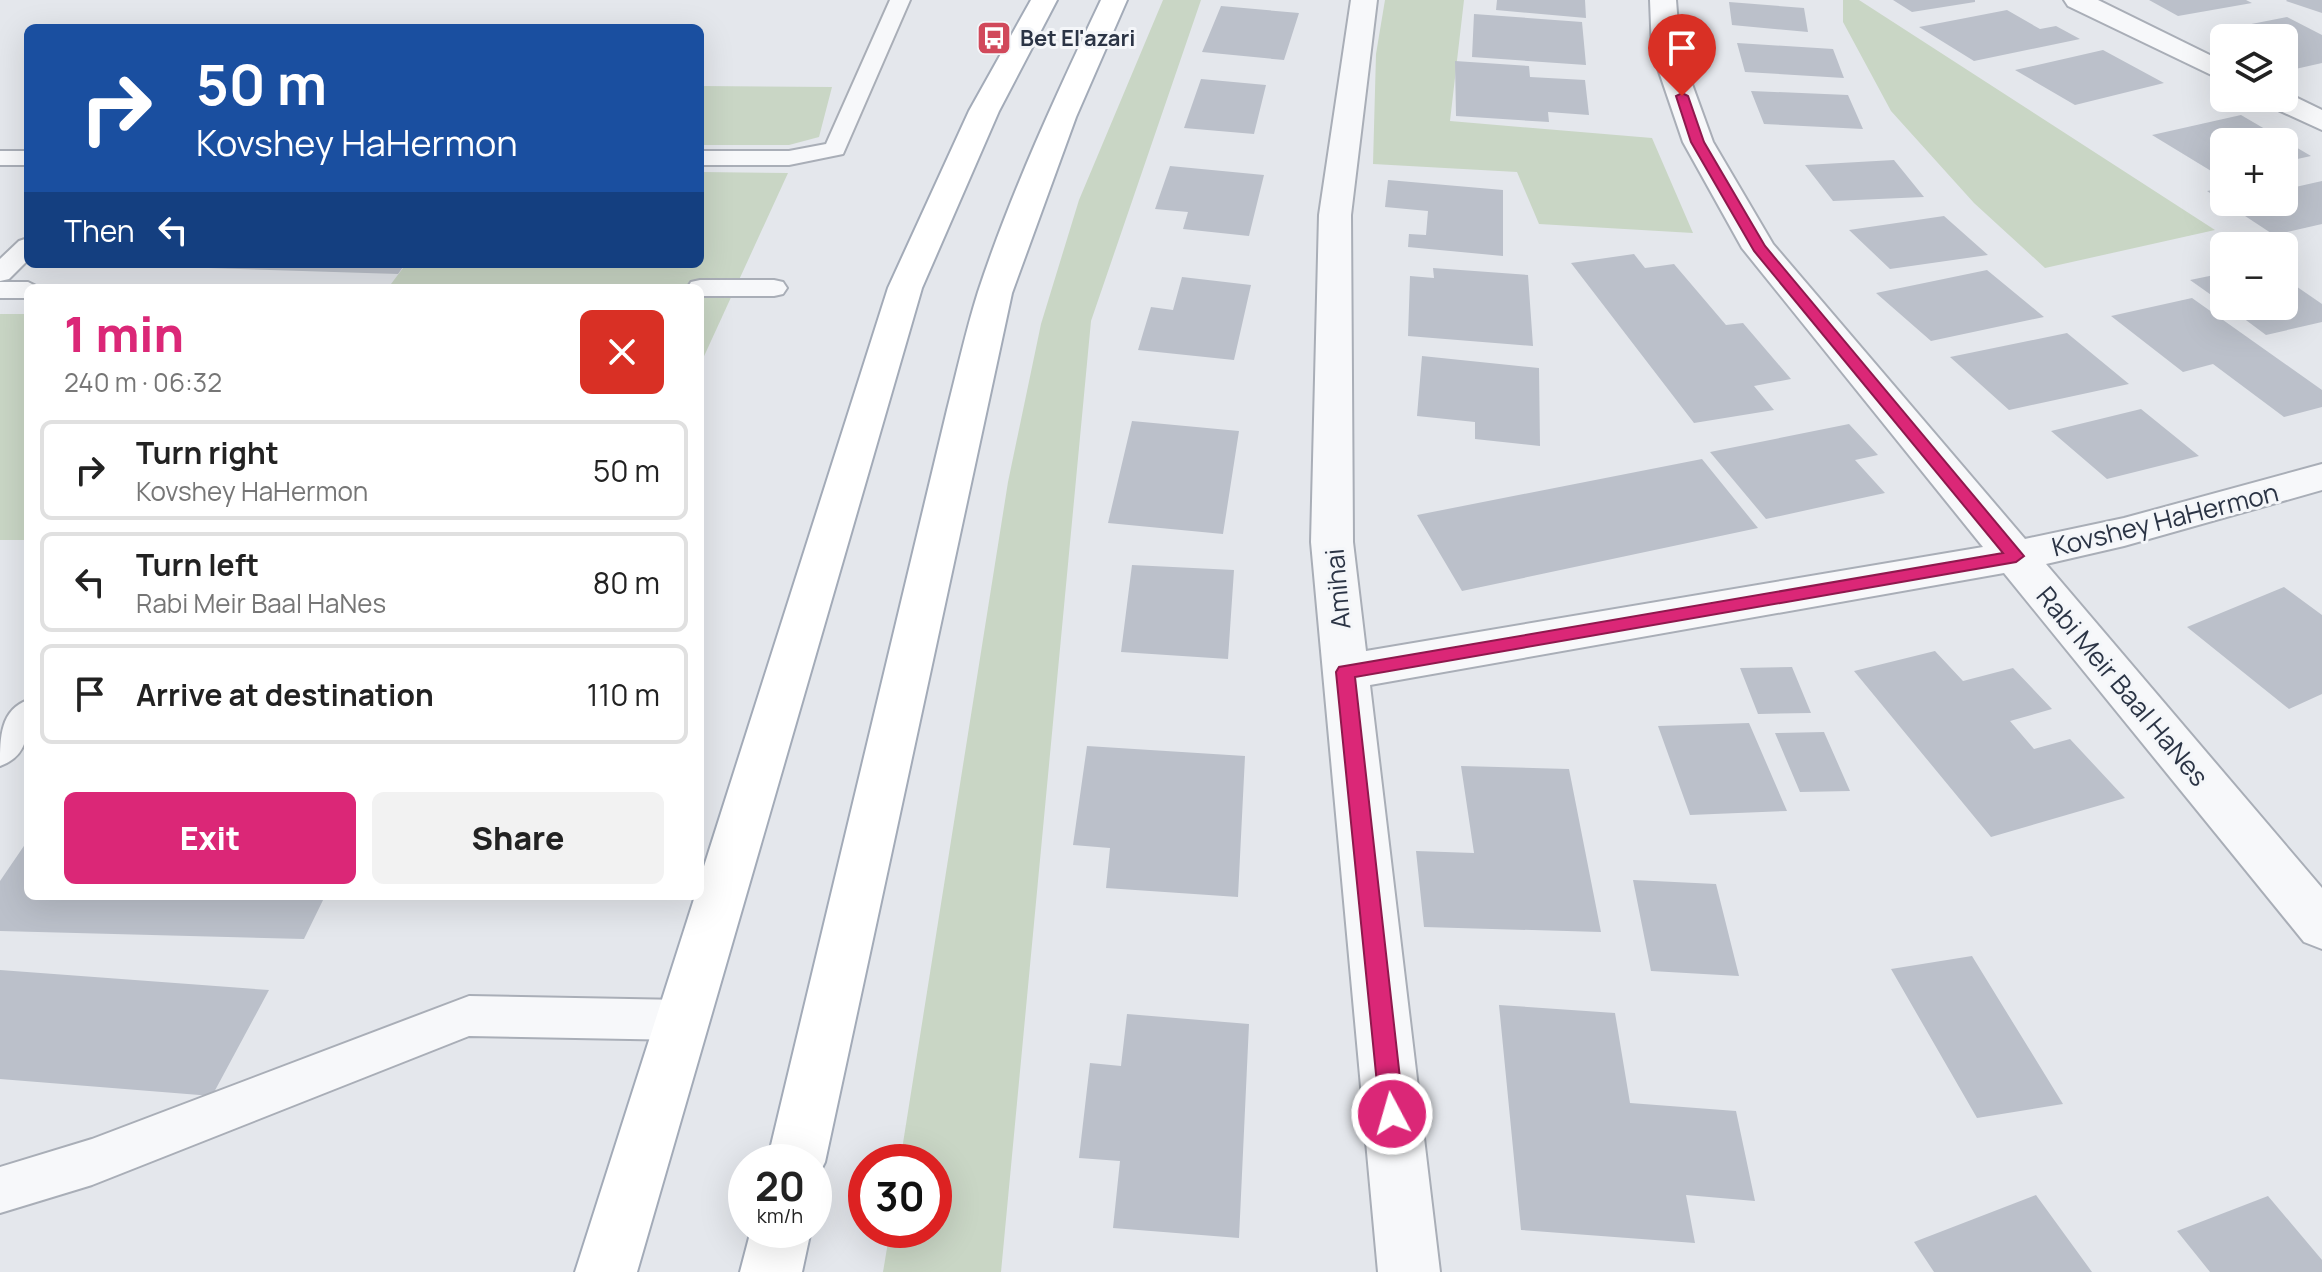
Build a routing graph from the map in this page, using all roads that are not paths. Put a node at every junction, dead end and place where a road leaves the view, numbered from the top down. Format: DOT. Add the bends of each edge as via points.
graph roads {
  1 [pos="900,0"];
  2 [pos="1044,0"];
  3 [pos="1114,0"];
  4 [pos="1364,0"];
  5 [pos="1663,0"];
  6 [pos="2077,0"];
  7 [pos="2210,66"];
  8 [pos="2298,109"];
  9 [pos="2322,121"];
  10 [pos="0,158"];
  11 [pos="24,158"];
  12 [pos="704,158"];
  13 [pos="24,250"];
  14 [pos="0,273"];
  15 [pos="704,288"];
  16 [pos="774,288"];
  17 [pos="0,290"];
  18 [pos="24,290"];
  19 [pos="2322,477"];
  20 [pos="2016,556"];
  21 [pos="1345,672"];
  22 [pos="24,719"];
  23 [pos="0,751"];
  24 [pos="2322,926"];
  25 [pos="683,1020"];
  26 [pos="800,1144"];
  27 [pos="0,1190"];
  28 [pos="777,1248"];
  29 [pos="606,1272"];
  30 [pos="771,1272"];
  31 [pos="1409,1272"];
  1 -- 12 [label="lane" via="835,149 789,158"];
  2 -- 25 [label="main road" via="984,111 905,288"];
  3 -- 26 [label="main road" via="1061,117 995,293"];
  4 -- 21 [label="street, Amihai" via="1335,215 1331,346 1332,542"];
  5 -- 20 [label="street, Rabi Meir Baal HaNes" via="1666,51 1698,142 1759,248"];
  6 -- 7 [label="street"];
  8 -- 9 [label="street"];
  10 -- 11 [label="lane"];
  13 -- 14 [label="lane"];
  15 -- 16 [label="lane"];
  17 -- 18 [label="lane"];
  19 -- 20 [label="street, Kovshey HaHermon"];
  20 -- 21 [label="street, Kovshey HaHermon"];
  20 -- 24 [label="street, Rabi Meir Baal HaNes"];
  21 -- 31 [label="street, Amihai"];
  22 -- 23 [label="lane"];
  25 -- 27 [label="lane" via="469,1016 92,1162"];
  25 -- 29 [label="main road"];
  28 -- 30 [label="main road"];
}
